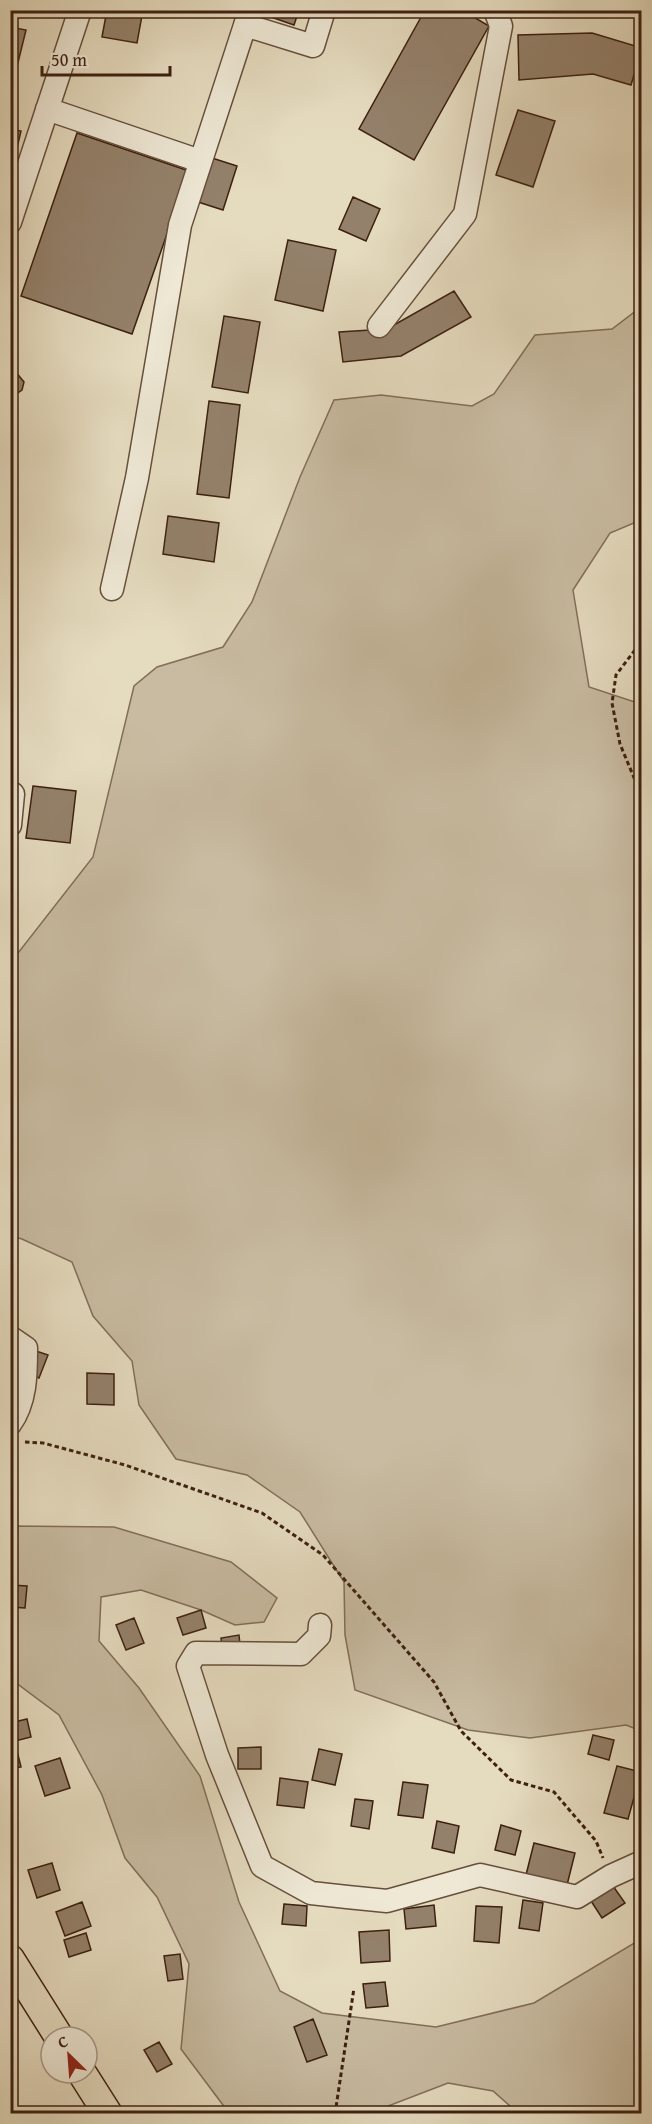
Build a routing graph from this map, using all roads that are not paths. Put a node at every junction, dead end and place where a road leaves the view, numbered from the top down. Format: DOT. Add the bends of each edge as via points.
graph roads {
  1 [pos="80,10"];
  2 [pos="324,10"];
  3 [pos="495,10"];
  4 [pos="248,18"];
  5 [pos="47,110"];
  6 [pos="200,161"];
  7 [pos="10,222"];
  8 [pos="380,326"];
  9 [pos="112,589"];
  10 [pos="13,794"];
  11 [pos="10,825"];
  12 [pos="10,1337"];
  13 [pos="10,1424"];
  14 [pos="320,1625"];
  15 [pos="642,1862"];
  16 [pos="10,1959"];
  17 [pos="51,2025"];
  18 [pos="90,2085"];
  19 [pos="108,2114"];
  1 -- 5 [label="street"];
  2 -- 4 [label="street" via="313,45"];
  3 -- 8 [label="street" via="501,26 465,214"];
  4 -- 6 [label="street"];
  5 -- 6 [label="street"];
  5 -- 7 [label="street"];
  6 -- 9 [label="street" via="180,225 137,478"];
  10 -- 11 [label="street"];
  12 -- 13 [label="street" via="26,1348 26,1385"];
  14 -- 15 [label="street" via="319,1636 301,1653 196,1653 188,1666 217,1755 262,1866 311,1893 387,1901 480,1875 577,1897"];
  16 -- 17 [label="main road"];
  18 -- 19 [label="main road"];
}
